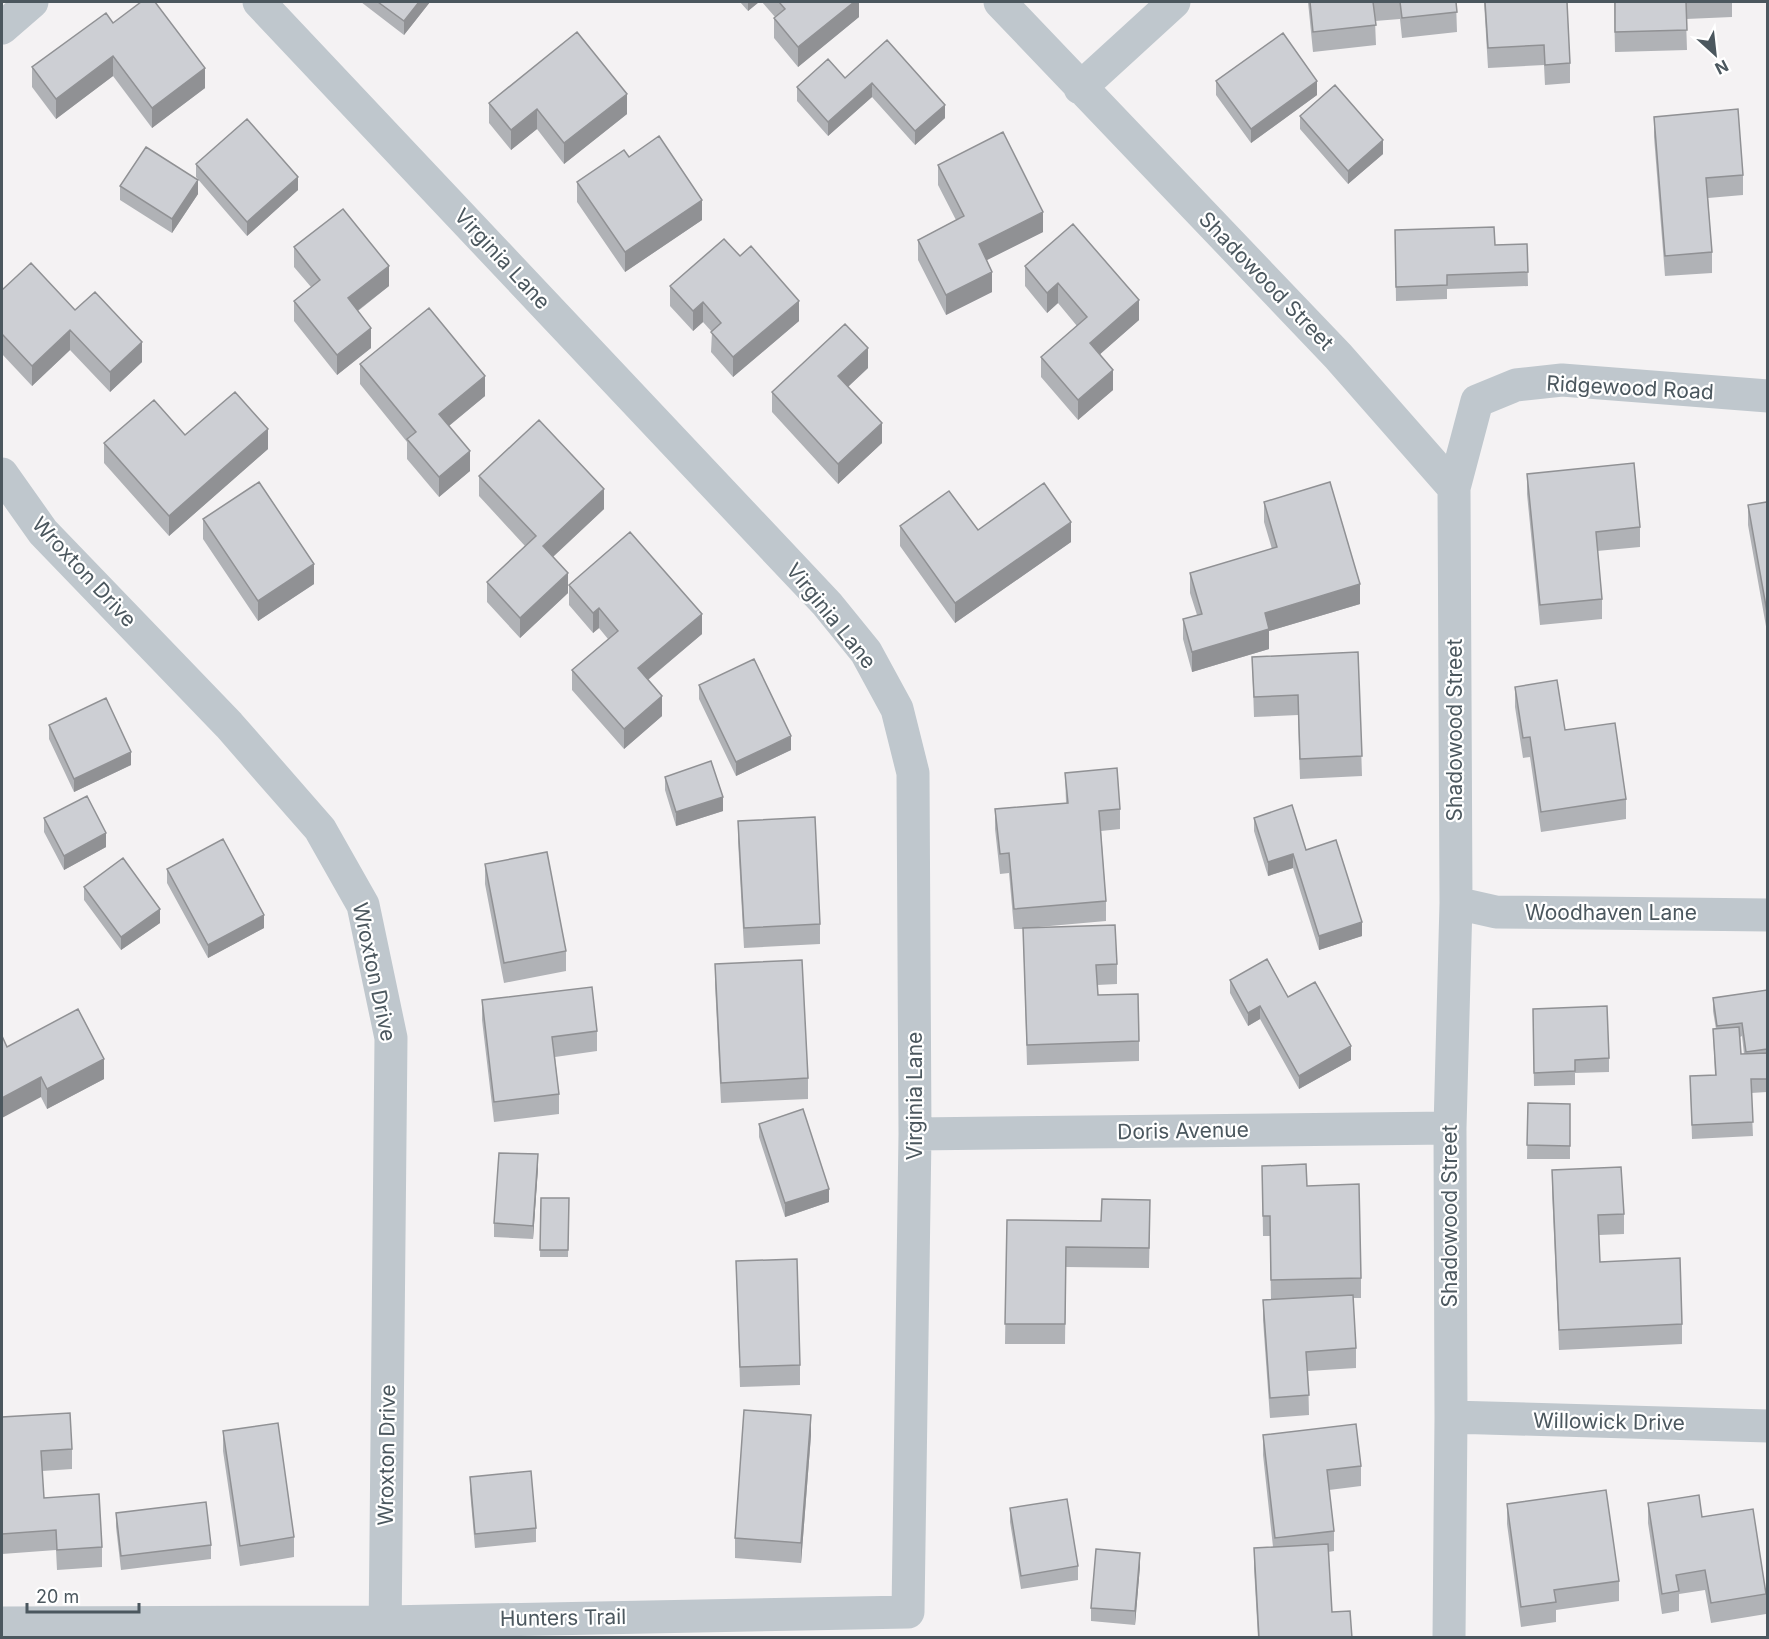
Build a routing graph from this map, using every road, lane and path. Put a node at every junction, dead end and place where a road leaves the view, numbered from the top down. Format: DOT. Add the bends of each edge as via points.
graph roads {
  1 [pos="32,2"];
  2 [pos="260,2"];
  3 [pos="1000,2"];
  4 [pos="1174,2"];
  5 [pos="2,28"];
  6 [pos="1080,87"];
  7 [pos="1767,396"];
  8 [pos="2,474"];
  9 [pos="1454,488"];
  10 [pos="1456,903"];
  11 [pos="1767,915"];
  12 [pos="1450,1128"];
  13 [pos="915,1134"];
  14 [pos="1451,1418"];
  15 [pos="1767,1426"];
  16 [pos="908,1612"];
  17 [pos="2,1623"];
  18 [pos="385,1630"];
  19 [pos="1449,1638"];
  1 -- 5 [label="street"];
  2 -- 13 [label="street, Virginia Lane" via="819,596 866,652 897,709 913,773"];
  3 -- 6 [label="street, Shadowood Street"];
  4 -- 6 [label="street"];
  6 -- 9 [label="street, Shadowood Street" via="1338,356"];
  7 -- 9 [label="street, Ridgewood Road" via="1562,380 1516,385 1477,402"];
  8 -- 18 [label="street, Wroxton Drive" via="43,532 229,725 320,829 363,905 391,1038"];
  9 -- 10 [label="street, Shadowood Street"];
  10 -- 11 [label="street, Woodhaven Lane" via="1496,912"];
  10 -- 12 [label="street, Shadowood Street"];
  12 -- 13 [label="street, Doris Avenue"];
  12 -- 14 [label="street, Shadowood Street"];
  13 -- 16 [label="street, Virginia Lane"];
  14 -- 15 [label="street, Willowick Drive"];
  14 -- 19 [label="street, Shadowood Street"];
  16 -- 18 [label="street, Hunters Trail"];
  17 -- 18 [label="street, Hunters Trail"];
}
